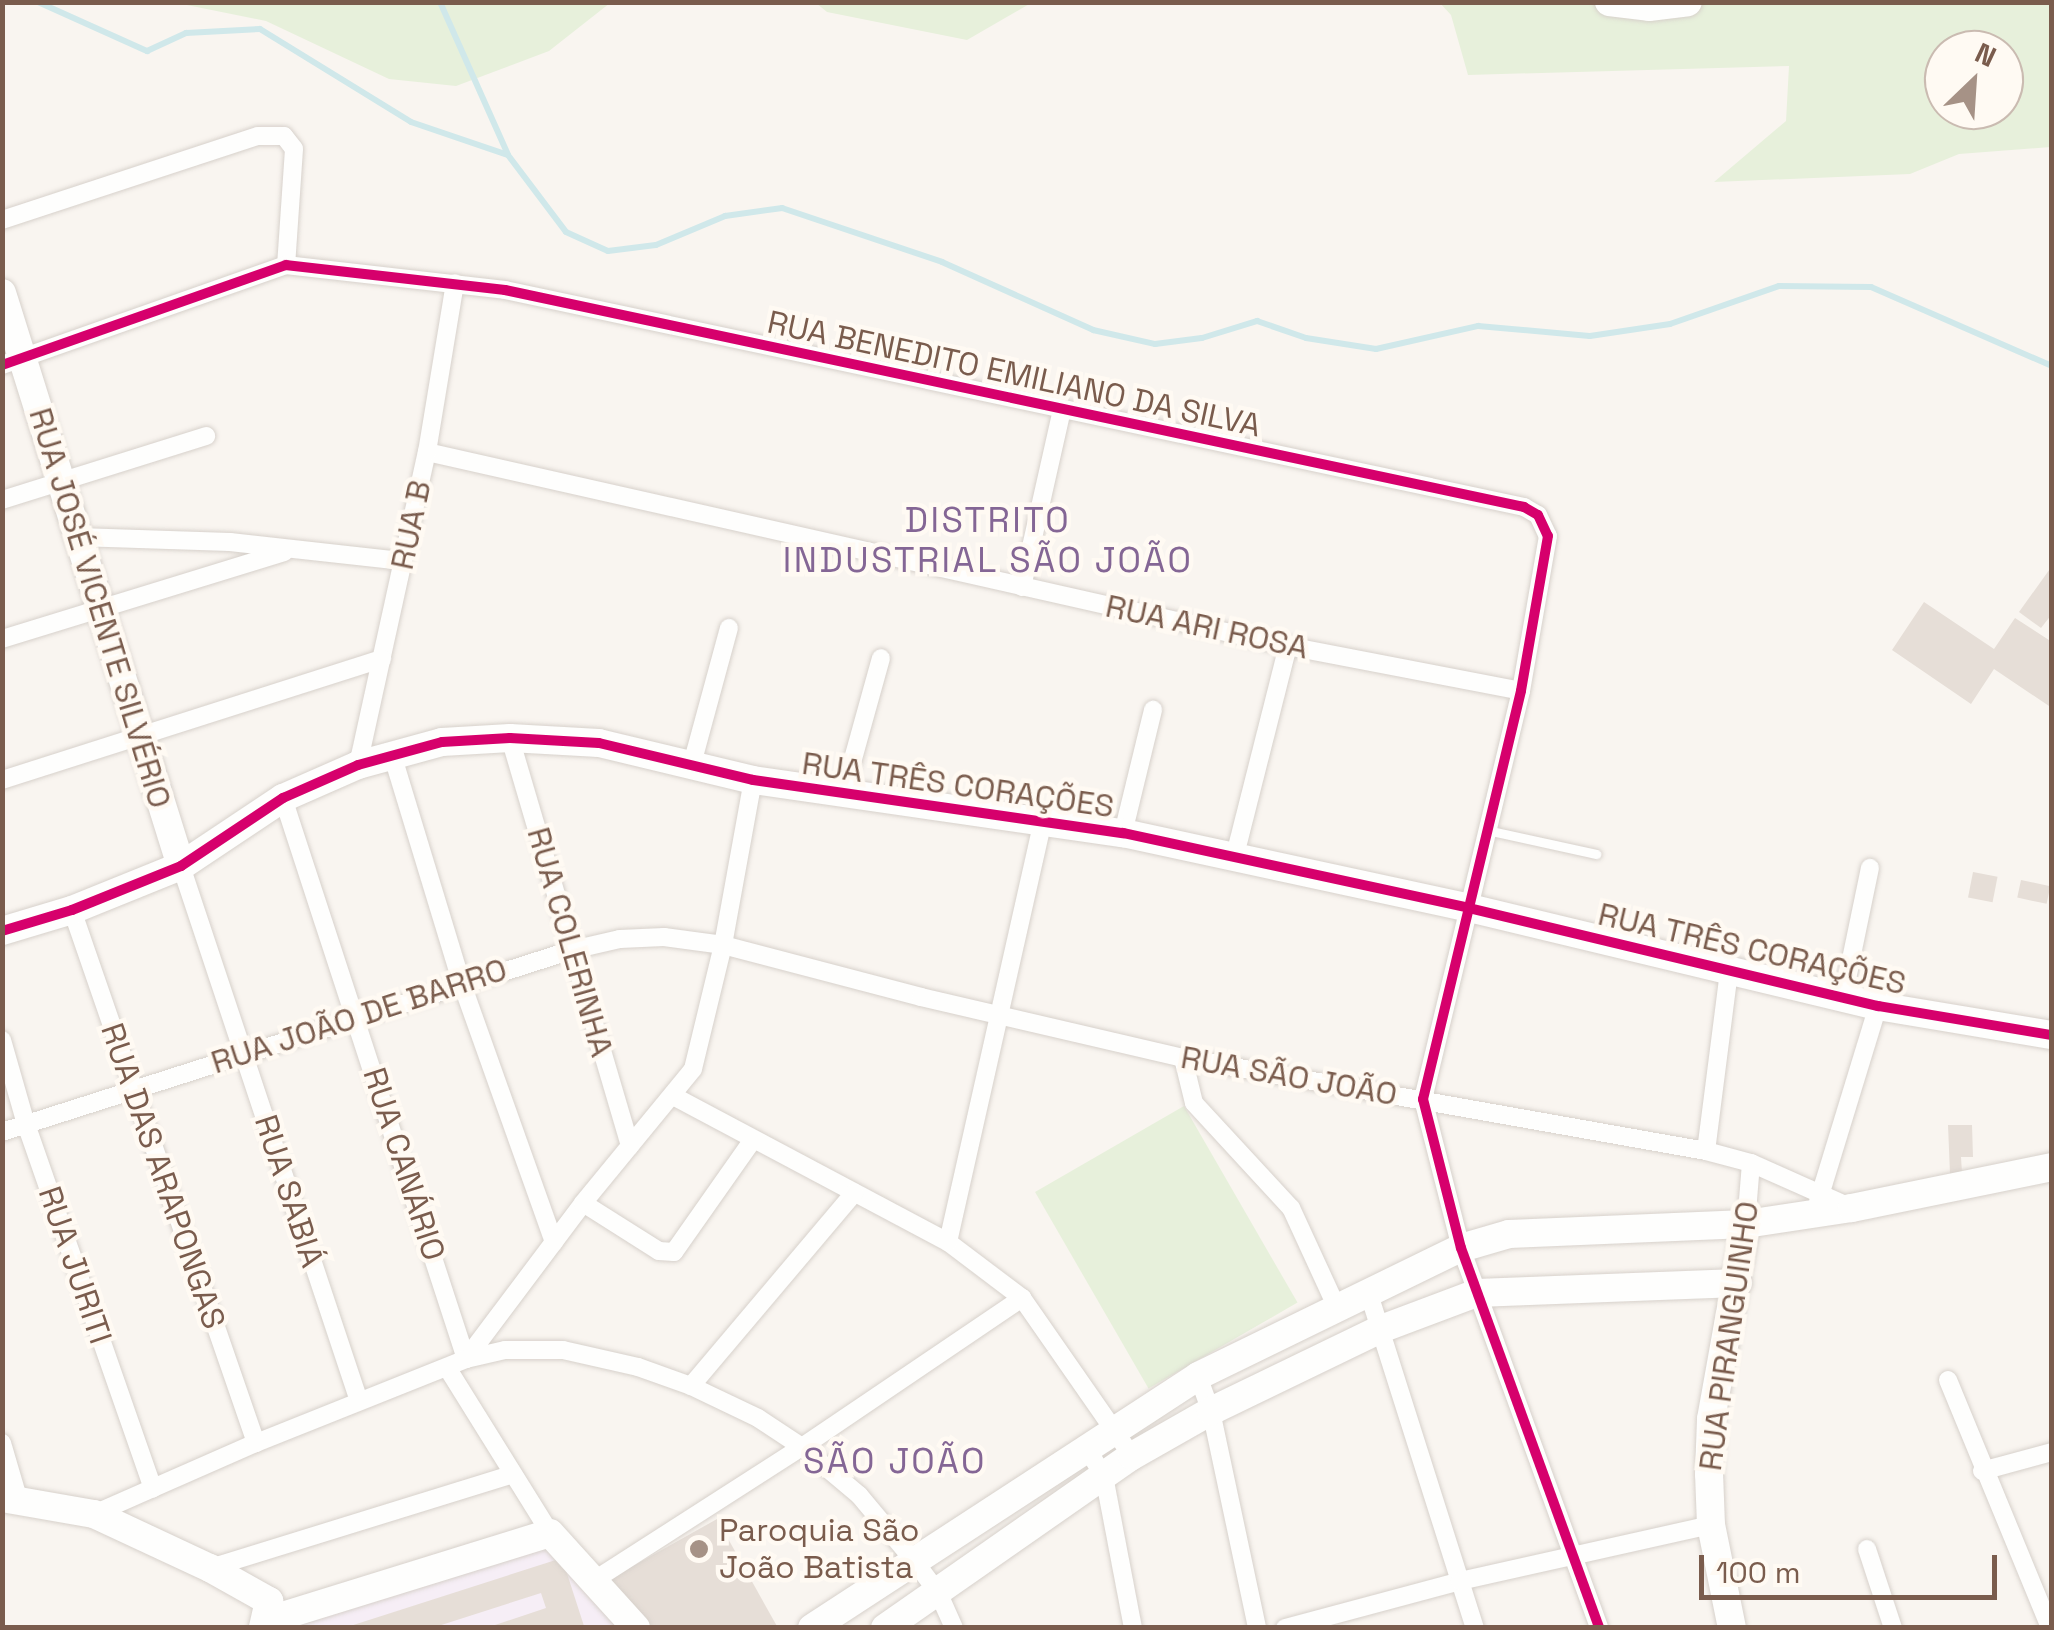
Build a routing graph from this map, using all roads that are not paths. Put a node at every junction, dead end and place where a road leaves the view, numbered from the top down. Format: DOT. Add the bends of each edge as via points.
graph roads {
  1 [pos="1609,2"];
  2 [pos="1688,2"];
  3 [pos="2,220"];
  4 [pos="286,265"];
  5 [pos="454,284"];
  6 [pos="2,293"];
  7 [pos="12,362"];
  8 [pos="1062,410"];
  9 [pos="206,436"];
  10 [pos="427,452"];
  11 [pos="60,482"];
  12 [pos="2,500"];
  13 [pos="78,536"];
  14 [pos="293,549"];
  15 [pos="403,561"];
  16 [pos="1022,587"];
  17 [pos="97,607"];
  18 [pos="729,628"];
  19 [pos="2,639"];
  20 [pos="1288,646"];
  21 [pos="881,658"];
  22 [pos="382,659"];
  23 [pos="1520,691"];
  24 [pos="1153,710"];
  25 [pos="139,736"];
  26 [pos="510,738"];
  27 [pos="392,754"];
  28 [pos="692,764"];
  29 [pos="358,765"];
  30 [pos="2,780"];
  31 [pos="753,780"];
  32 [pos="843,795"];
  33 [pos="283,798"];
  34 [pos="1044,819"];
  35 [pos="1488,830"];
  36 [pos="1123,833"];
  37 [pos="1596,854"];
  38 [pos="1234,858"];
  39 [pos="181,866"];
  40 [pos="1870,868"];
  41 [pos="1469,908"];
  42 [pos="72,910"];
  43 [pos="2,932"];
  44 [pos="722,945"];
  45 [pos="572,950"];
  46 [pos="1729,972"];
  47 [pos="462,984"];
  48 [pos="1843,998"];
  49 [pos="1878,1006"];
  50 [pos="997,1015"];
  51 [pos="357,1016"];
  52 [pos="2052,1035"];
  53 [pos="2,1040"];
  54 [pos="242,1052"];
  55 [pos="1183,1058"];
  56 [pos="133,1090"];
  57 [pos="675,1096"];
  58 [pos="1423,1099"];
  59 [pos="26,1124"];
  60 [pos="2,1132"];
  61 [pos="752,1141"];
  62 [pos="630,1146"];
  63 [pos="1706,1151"];
  64 [pos="1752,1162"];
  65 [pos="2052,1168"];
  66 [pos="854,1194"];
  67 [pos="584,1203"];
  68 [pos="1817,1203"];
  69 [pos="1746,1224"];
  70 [pos="554,1242"];
  71 [pos="948,1242"];
  72 [pos="1461,1248"];
  73 [pos="1738,1283"];
  74 [pos="1368,1291"];
  75 [pos="1476,1293"];
  76 [pos="1022,1298"];
  77 [pos="1336,1306"];
  78 [pos="1381,1329"];
  79 [pos="466,1359"];
  80 [pos="448,1368"];
  81 [pos="1198,1376"];
  82 [pos="1948,1380"];
  83 [pos="691,1386"];
  84 [pos="359,1401"];
  85 [pos="1211,1411"];
  86 [pos="1114,1430"];
  87 [pos="2,1443"];
  88 [pos="256,1443"];
  89 [pos="802,1447"];
  90 [pos="1088,1449"];
  91 [pos="2052,1452"];
  92 [pos="1132,1456"];
  93 [pos="1982,1471"];
  94 [pos="513,1474"];
  95 [pos="1104,1476"];
  96 [pos="153,1488"];
  97 [pos="10,1500"];
  98 [pos="94,1514"];
  99 [pos="1711,1525"];
  100 [pos="550,1533"];
  101 [pos="1867,1549"];
  102 [pos="1576,1555"];
  103 [pos="915,1562"];
  104 [pos="210,1568"];
  105 [pos="593,1581"];
  106 [pos="1460,1581"];
  107 [pos="938,1592"];
  108 [pos="264,1624"];
  109 [pos="636,1628"];
  110 [pos="812,1628"];
  111 [pos="885,1628"];
  112 [pos="954,1628"];
  113 [pos="1132,1628"];
  114 [pos="1256,1628"];
  115 [pos="1285,1628"];
  116 [pos="1474,1628"];
  117 [pos="1599,1628"];
  118 [pos="1732,1628"];
  119 [pos="1894,1628"];
  120 [pos="2050,1628"];
  1 -- 2 [label="street"];
  3 -- 4 [label="street" via="258,136 284,136 294,149"];
  4 -- 5 [label="street, RUA BENEDITO EMILIANO DA SILVA"];
  4 -- 7 [label="street"];
  5 -- 8 [label="street, RUA BENEDITO EMILIANO DA SILVA"];
  5 -- 10 [label="street, RUA B"];
  6 -- 7 [label="street, RUA JOSÉ VICENTE SILVÉRIO"];
  7 -- 11 [label="street, RUA JOSÉ VICENTE SILVÉRIO"];
  8 -- 16 [label="street"];
  8 -- 23 [label="street, RUA BENEDITO EMILIANO DA SILVA" via="1524,507 1544,523 1548,536"];
  9 -- 11 [label="street"];
  10 -- 15 [label="street, RUA B"];
  10 -- 16 [label="street, RUA ARI ROSA"];
  11 -- 12 [label="street"];
  11 -- 13 [label="street, RUA JOSÉ VICENTE SILVÉRIO"];
  13 -- 14 [label="street"];
  13 -- 17 [label="street, RUA JOSÉ VICENTE SILVÉRIO"];
  14 -- 15 [label="street"];
  14 -- 17 [label="street"];
  15 -- 22 [label="street, RUA B"];
  16 -- 20 [label="street, RUA ARI ROSA"];
  17 -- 19 [label="street"];
  17 -- 25 [label="street, RUA JOSÉ VICENTE SILVÉRIO"];
  18 -- 28 [label="street"];
  20 -- 23 [label="street, RUA ARI ROSA"];
  20 -- 38 [label="street"];
  21 -- 32 [label="street"];
  22 -- 25 [label="street"];
  22 -- 29 [label="street, RUA B"];
  23 -- 35 [label="street"];
  24 -- 36 [label="street"];
  25 -- 30 [label="street"];
  25 -- 39 [label="street, RUA JOSÉ VICENTE SILVÉRIO"];
  26 -- 27 [label="street, RUA TRÊS CORAÇÕES" via="442,742"];
  26 -- 28 [label="street, RUA TRÊS CORAÇÕES" via="600,743"];
  26 -- 45 [label="street, RUA COLERINHA"];
  27 -- 29 [label="street, RUA TRÊS CORAÇÕES"];
  27 -- 47 [label="street"];
  28 -- 31 [label="street, RUA TRÊS CORAÇÕES"];
  29 -- 33 [label="street, RUA TRÊS CORAÇÕES"];
  31 -- 32 [label="street, RUA TRÊS CORAÇÕES"];
  31 -- 44 [label="street"];
  32 -- 34 [label="street, RUA TRÊS CORAÇÕES"];
  33 -- 39 [label="street, RUA TRÊS CORAÇÕES"];
  33 -- 51 [label="street, RUA CANÁRIO"];
  34 -- 36 [label="street, RUA TRÊS CORAÇÕES"];
  34 -- 50 [label="street"];
  35 -- 37 [label="lane"];
  35 -- 41 [label="street"];
  36 -- 38 [label="street, RUA TRÊS CORAÇÕES"];
  38 -- 41 [label="street, RUA TRÊS CORAÇÕES"];
  39 -- 42 [label="street, RUA TRÊS CORAÇÕES"];
  39 -- 54 [label="street, RUA SABIÁ"];
  40 -- 48 [label="street"];
  41 -- 46 [label="street, RUA TRÊS CORAÇÕES"];
  41 -- 58 [label="street"];
  42 -- 43 [label="street, RUA TRÊS CORAÇÕES"];
  42 -- 56 [label="street, RUA DAS ARAPONGAS"];
  44 -- 45 [label="street, RUA JOÃO DE BARRO" via="641,936"];
  44 -- 50 [label="street, RUA SÃO JOÃO"];
  44 -- 57 [label="street" via="701,1048"];
  45 -- 47 [label="street, RUA JOÃO DE BARRO"];
  45 -- 62 [label="street, RUA COLERINHA"];
  46 -- 48 [label="street, RUA TRÊS CORAÇÕES"];
  46 -- 63 [label="street"];
  47 -- 51 [label="street, RUA JOÃO DE BARRO"];
  47 -- 70 [label="street"];
  48 -- 49 [label="street, RUA TRÊS CORAÇÕES"];
  49 -- 52 [label="street, RUA TRÊS CORAÇÕES"];
  49 -- 68 [label="street"];
  50 -- 55 [label="street, RUA SÃO JOÃO"];
  50 -- 71 [label="street"];
  51 -- 54 [label="street, RUA JOÃO DE BARRO"];
  51 -- 79 [label="street, RUA CANÁRIO"];
  53 -- 59 [label="street, RUA JURITI"];
  54 -- 56 [label="street, RUA JOÃO DE BARRO"];
  54 -- 84 [label="street, RUA SABIÁ"];
  55 -- 58 [label="street, RUA SÃO JOÃO"];
  55 -- 77 [label="street" via="1194,1103 1291,1208"];
  56 -- 59 [label="street, RUA JOÃO DE BARRO"];
  56 -- 88 [label="street, RUA DAS ARAPONGAS"];
  57 -- 61 [label="street"];
  57 -- 62 [label="street"];
  58 -- 63 [label="street, RUA SÃO JOÃO"];
  58 -- 72 [label="street"];
  59 -- 60 [label="street, RUA JOÃO DE BARRO"];
  59 -- 96 [label="street, RUA JURITI"];
  61 -- 66 [label="street"];
  61 -- 67 [label="street" via="674,1252 659,1251"];
  62 -- 67 [label="street"];
  63 -- 64 [label="street, RUA SÃO JOÃO"];
  64 -- 68 [label="street, RUA SÃO JOÃO"];
  64 -- 69 [label="street, RUA PIRANGUINHO"];
  65 -- 68 [label="street" via="1852,1208"];
  66 -- 71 [label="street"];
  66 -- 83 [label="street"];
  67 -- 70 [label="street"];
  68 -- 69 [label="street"];
  69 -- 72 [label="street" via="1509,1234"];
  69 -- 73 [label="street, RUA PIRANGUINHO"];
  70 -- 79 [label="street"];
  71 -- 76 [label="street"];
  72 -- 74 [label="street"];
  72 -- 75 [label="street"];
  73 -- 75 [label="street"];
  73 -- 99 [label="street, RUA PIRANGUINHO" via="1711,1420"];
  74 -- 77 [label="street"];
  74 -- 78 [label="street"];
  75 -- 78 [label="street"];
  75 -- 102 [label="street"];
  76 -- 86 [label="street"];
  76 -- 89 [label="street"];
  77 -- 81 [label="street"];
  78 -- 85 [label="street"];
  78 -- 106 [label="street"];
  79 -- 80 [label="street"];
  79 -- 83 [label="street" via="505,1350 563,1350"];
  80 -- 84 [label="street"];
  80 -- 94 [label="street"];
  81 -- 85 [label="street"];
  81 -- 86 [label="street"];
  82 -- 93 [label="street"];
  83 -- 89 [label="street"];
  84 -- 88 [label="street"];
  85 -- 92 [label="street"];
  85 -- 114 [label="street"];
  86 -- 90 [label="street"];
  86 -- 92 [label="street"];
  87 -- 97 [label="street"];
  88 -- 96 [label="street"];
  89 -- 103 [label="street" via="858,1496"];
  89 -- 105 [label="street"];
  90 -- 95 [label="street"];
  90 -- 103 [label="street"];
  91 -- 93 [label="street"];
  92 -- 95 [label="street"];
  93 -- 120 [label="street"];
  94 -- 100 [label="street"];
  94 -- 104 [label="street"];
  95 -- 107 [label="street"];
  95 -- 113 [label="street"];
  96 -- 98 [label="street"];
  97 -- 98 [label="street"];
  98 -- 104 [label="street"];
  99 -- 102 [label="street"];
  99 -- 118 [label="street, RUA PIRANGUINHO"];
  100 -- 105 [label="street"];
  100 -- 108 [label="street"];
  101 -- 119 [label="street"];
  102 -- 106 [label="street"];
  102 -- 117 [label="street"];
  103 -- 107 [label="street"];
  103 -- 110 [label="street"];
  104 -- 108 [label="street" via="262,1594 270,1609"];
  105 -- 109 [label="street"];
  106 -- 115 [label="street"];
  106 -- 116 [label="street"];
  107 -- 111 [label="street"];
  107 -- 112 [label="street"];
}
